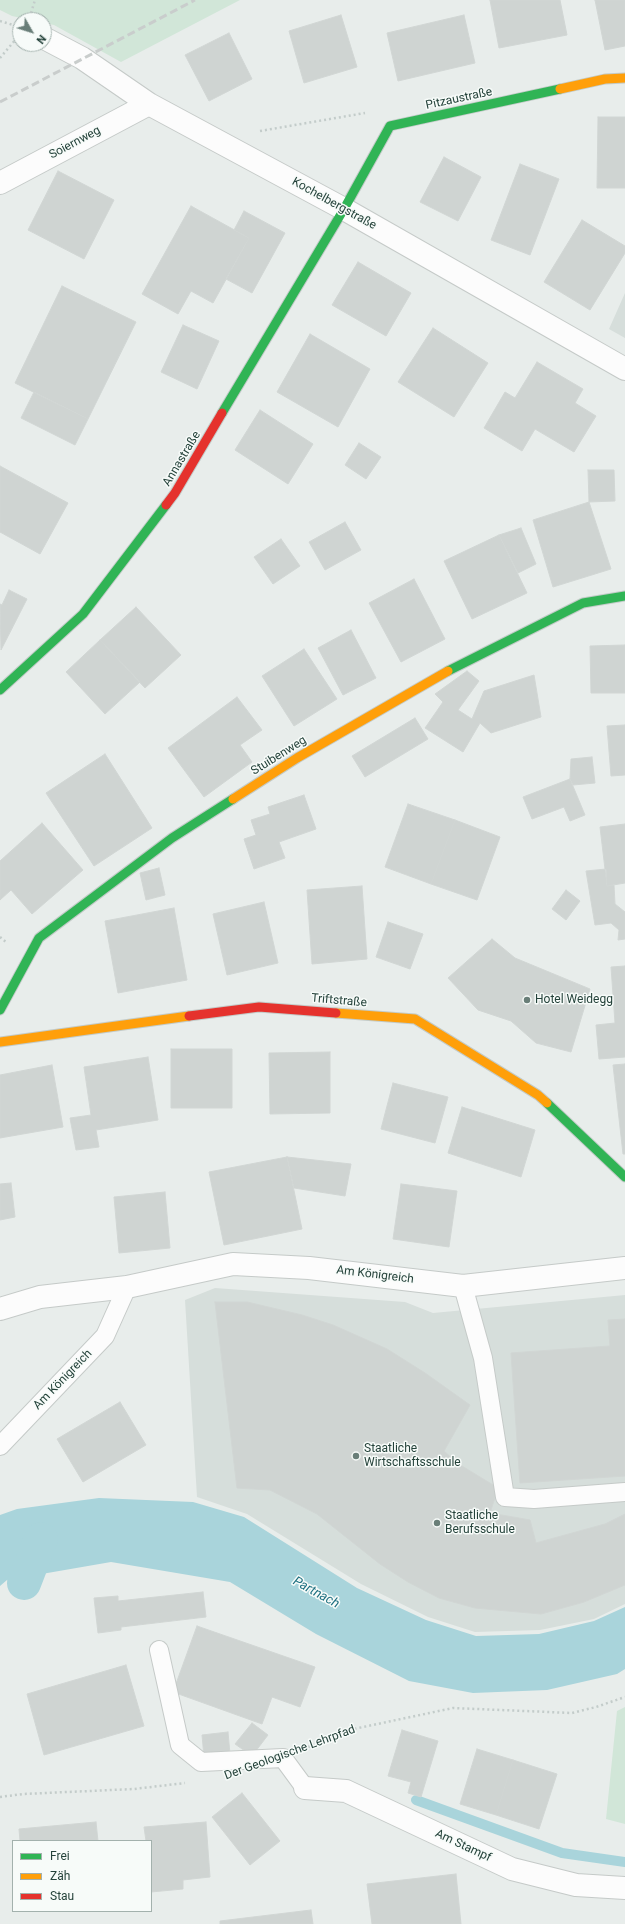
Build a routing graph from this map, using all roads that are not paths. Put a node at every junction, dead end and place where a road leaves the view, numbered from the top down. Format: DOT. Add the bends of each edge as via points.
graph roads {
  1 [pos="52,42"];
  2 [pos="625,78"];
  3 [pos="149,104"];
  4 [pos="0,183"];
  5 [pos="344,209"];
  6 [pos="625,369"];
  7 [pos="625,596"];
  8 [pos="0,690"];
  9 [pos="0,1010"];
  10 [pos="0,1042"];
  11 [pos="625,1177"];
  12 [pos="625,1268"];
  13 [pos="463,1286"];
  14 [pos="127,1287"];
  15 [pos="0,1309"];
  16 [pos="0,1446"];
  17 [pos="625,1492"];
  18 [pos="159,1650"];
  19 [pos="305,1788"];
  20 [pos="625,1888"];
  1 -- 3 [label="street, Kochelbergstraße" via="82,58"];
  2 -- 5 [label="street, Pitzaustraße" via="605,79 390,126"];
  3 -- 4 [label="street, Soiernweg"];
  3 -- 5 [label="street, Kochelbergstraße"];
  5 -- 6 [label="street, Kochelbergstraße"];
  5 -- 8 [label="street, Annastraße" via="175,493 83,614"];
  7 -- 9 [label="street, Stuibenweg" via="583,603 466,660 297,758 172,838 39,938"];
  10 -- 11 [label="street, Triftstraße" via="259,1007 415,1020 538,1095"];
  12 -- 13 [label="street, Am Königreich"];
  13 -- 14 [label="street, Am Königreich" via="309,1268 233,1264"];
  13 -- 17 [label="lane" via="483,1358 505,1497 534,1499"];
  14 -- 15 [label="street, Am Königreich" via="40,1297"];
  14 -- 16 [label="lane, Am Königreich" via="105,1336"];
  18 -- 19 [label="lane" via="180,1745 201,1762 283,1758"];
  19 -- 20 [label="street, Am Stampf" via="346,1791 512,1869 576,1885"];
}
